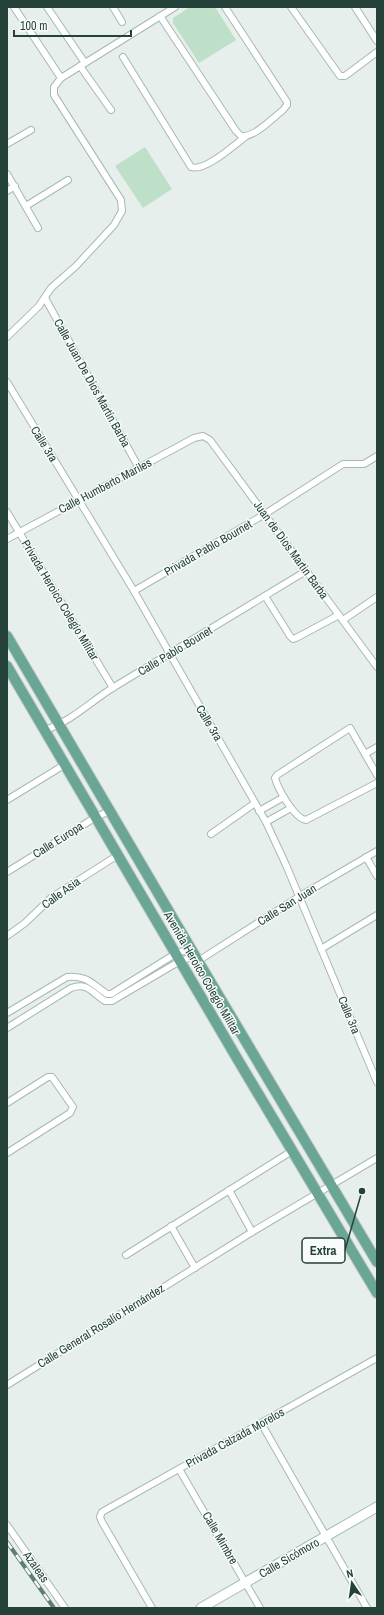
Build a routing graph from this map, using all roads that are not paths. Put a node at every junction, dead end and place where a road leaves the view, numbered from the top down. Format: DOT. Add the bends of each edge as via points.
graph roads {
  1 [pos="14,7"];
  2 [pos="47,7"];
  3 [pos="113,7"];
  4 [pos="175,7"];
  5 [pos="225,7"];
  6 [pos="291,7"];
  7 [pos="355,7"];
  8 [pos="160,16"];
  9 [pos="122,22"];
  10 [pos="377,41"];
  11 [pos="377,52"];
  12 [pos="123,57"];
  13 [pos="82,65"];
  14 [pos="61,78"];
  15 [pos="111,110"];
  16 [pos="31,130"];
  17 [pos="245,137"];
  18 [pos="7,144"];
  19 [pos="7,174"];
  20 [pos="68,180"];
  21 [pos="15,186"];
  22 [pos="7,191"];
  23 [pos="26,206"];
  24 [pos="38,228"];
  25 [pos="45,298"];
  26 [pos="7,337"];
  27 [pos="7,382"];
  28 [pos="13,393"];
  29 [pos="7,397"];
  30 [pos="203,436"];
  31 [pos="377,456"];
  32 [pos="139,468"];
  33 [pos="79,500"];
  34 [pos="7,512"];
  35 [pos="265,514"];
  36 [pos="19,532"];
  37 [pos="7,539"];
  38 [pos="306,571"];
  39 [pos="134,591"];
  40 [pos="265,596"];
  41 [pos="377,597"];
  42 [pos="341,617"];
  43 [pos="7,636"];
  44 [pos="169,655"];
  45 [pos="7,666"];
  46 [pos="377,667"];
  47 [pos="113,688"];
  48 [pos="59,725"];
  49 [pos="45,730"];
  50 [pos="377,747"];
  51 [pos="365,754"];
  52 [pos="64,765"];
  53 [pos="377,775"];
  54 [pos="377,783"];
  55 [pos="284,797"];
  56 [pos="7,800"];
  57 [pos="255,803"];
  58 [pos="291,808"];
  59 [pos="110,811"];
  60 [pos="259,811"];
  61 [pos="96,817"];
  62 [pos="266,822"];
  63 [pos="211,834"];
  64 [pos="377,851"];
  65 [pos="118,855"];
  66 [pos="366,857"];
  67 [pos="7,872"];
  68 [pos="377,876"];
  69 [pos="300,896"];
  70 [pos="377,915"];
  71 [pos="7,936"];
  72 [pos="321,949"];
  73 [pos="194,955"];
  74 [pos="178,958"];
  75 [pos="80,978"];
  76 [pos="82,986"];
  77 [pos="7,1013"];
  78 [pos="7,1028"];
  79 [pos="377,1082"];
  80 [pos="7,1103"];
  81 [pos="292,1151"];
  82 [pos="7,1153"];
  83 [pos="377,1158"];
  84 [pos="331,1186"];
  85 [pos="229,1190"];
  86 [pos="318,1192"];
  87 [pos="171,1226"];
  88 [pos="252,1232"];
  89 [pos="126,1255"];
  90 [pos="377,1262"];
  91 [pos="195,1268"];
  92 [pos="377,1292"];
  93 [pos="377,1358"];
  94 [pos="7,1385"];
  95 [pos="261,1423"];
  96 [pos="179,1469"];
  97 [pos="377,1507"];
  98 [pos="7,1525"];
  99 [pos="326,1536"];
  100 [pos="245,1583"];
  101 [pos="65,1608"];
  102 [pos="152,1608"];
  103 [pos="201,1608"];
  104 [pos="260,1608"];
  105 [pos="367,1608"];
  1 -- 14 [label="street"];
  2 -- 13 [label="street"];
  3 -- 9 [label="street"];
  4 -- 8 [label="street"];
  5 -- 17 [label="street" via="287,102 283,110 254,134"];
  6 -- 11 [label="street" via="340,76 345,76"];
  7 -- 10 [label="street"];
  8 -- 13 [label="street"];
  8 -- 17 [label="street" via="236,131"];
  12 -- 17 [label="street" via="191,167 209,164"];
  13 -- 14 [label="street"];
  13 -- 15 [label="street"];
  14 -- 25 [label="street" via="54,87 54,95 121,200 122,206 114,225"];
  16 -- 18 [label="street"];
  19 -- 21 [label="street"];
  20 -- 23 [label="street"];
  21 -- 22 [label="street"];
  21 -- 23 [label="street"];
  23 -- 24 [label="street"];
  25 -- 26 [label="street"];
  25 -- 32 [label="street, Calle Juan De Dios Martín Barba"];
  27 -- 28 [label="street, Calle 3ra"];
  28 -- 29 [label="street"];
  28 -- 33 [label="street, Calle 3ra"];
  30 -- 32 [label="street, Calle Humberto Mariles" via="194,438"];
  30 -- 35 [label="street, Juan de Dios Martin Barba" via="210,440"];
  31 -- 35 [label="street, Privada Pablo Bournet" via="364,464 343,464"];
  32 -- 33 [label="street, Calle Humberto Mariles"];
  33 -- 36 [label="street, Calle Humberto Mariles"];
  33 -- 39 [label="street, Calle 3ra"];
  34 -- 36 [label="street, Privada Heroico Colegio Militar"];
  35 -- 38 [label="street, Juan de Dios Martin Barba"];
  35 -- 39 [label="street, Privada Pablo Bournet"];
  36 -- 37 [label="street, Calle Humberto Mariles"];
  36 -- 47 [label="street, Privada Heroico Colegio Militar"];
  38 -- 40 [label="street, Calle Pablo Bounet"];
  38 -- 42 [label="street, Juan de Dios Martin Barba"];
  39 -- 44 [label="street, Calle 3ra"];
  40 -- 42 [label="street" via="293,639"];
  40 -- 44 [label="street, Calle Pablo Bounet"];
  41 -- 42 [label="street"];
  42 -- 46 [label="street, Juan de Dios Martin Barba"];
  43 -- 48 [label="main road, Avenida Heroico Colegio Militar"];
  44 -- 47 [label="street, Calle Pablo Bounet"];
  44 -- 57 [label="street, Calle 3ra"];
  45 -- 49 [label="main road, Avenida Heroico Colegio Militar"];
  47 -- 48 [label="street, Calle Pablo Bounet"];
  48 -- 49 [label="street, Calle Pablo Bounet"];
  48 -- 59 [label="main road, Avenida Heroico Colegio Militar"];
  49 -- 52 [label="main road, Avenida Heroico Colegio Militar"];
  50 -- 51 [label="street"];
  51 -- 53 [label="street"];
  51 -- 55 [label="street" via="350,728 277,775 276,781"];
  52 -- 56 [label="street"];
  52 -- 61 [label="main road, Avenida Heroico Colegio Militar"];
  54 -- 58 [label="street" via="308,820 300,818"];
  55 -- 58 [label="street"];
  55 -- 60 [label="street"];
  57 -- 60 [label="street, Calle 3ra"];
  57 -- 63 [label="street"];
  58 -- 62 [label="street"];
  59 -- 61 [label="street, Calle Europa"];
  59 -- 73 [label="main road, Avenida Heroico Colegio Militar"];
  60 -- 62 [label="street, Calle 3ra"];
  61 -- 65 [label="main road, Avenida Heroico Colegio Militar"];
  61 -- 67 [label="street, Calle Europa"];
  62 -- 69 [label="street, Calle 3ra"];
  64 -- 66 [label="street, Calle San Juan"];
  65 -- 71 [label="street, Calle Asia" via="52,897"];
  65 -- 74 [label="main road, Avenida Heroico Colegio Militar"];
  66 -- 68 [label="street"];
  66 -- 69 [label="street, Calle San Juan"];
  69 -- 72 [label="street, Calle 3ra"];
  69 -- 73 [label="street, Calle San Juan"];
  70 -- 72 [label="street"];
  72 -- 79 [label="street, Calle 3ra"];
  73 -- 74 [label="street, Calle San Juan"];
  73 -- 84 [label="main road, Avenida Heroico Colegio Militar"];
  74 -- 75 [label="street" via="111,994 107,994 87,979"];
  74 -- 76 [label="street" via="112,1001 104,1000"];
  74 -- 81 [label="main road, Avenida Heroico Colegio Militar"];
  75 -- 76 [label="street"];
  75 -- 77 [label="street" via="74,976 63,979"];
  76 -- 78 [label="street" via="70,988"];
  80 -- 82 [label="street" via="52,1077 73,1110"];
  81 -- 85 [label="street"];
  81 -- 86 [label="main road, Avenida Heroico Colegio Militar"];
  83 -- 84 [label="street, Calle General Rosalío Hernández"];
  84 -- 86 [label="street, Calle General Rosalío Hernández"];
  84 -- 90 [label="main road, Avenida Heroico Colegio Militar"];
  85 -- 87 [label="street"];
  85 -- 88 [label="street"];
  86 -- 88 [label="street, Calle General Rosalío Hernández"];
  86 -- 92 [label="main road, Avenida Heroico Colegio Militar"];
  87 -- 89 [label="street"];
  87 -- 91 [label="street"];
  88 -- 91 [label="street, Calle General Rosalío Hernández"];
  91 -- 94 [label="street, Calle General Rosalío Hernández"];
  93 -- 95 [label="street, Privada Calzada Morelos"];
  95 -- 96 [label="street, Privada Calzada Morelos"];
  95 -- 99 [label="street"];
  96 -- 100 [label="street, Calle Mimbre"];
  96 -- 102 [label="street, Privada Calzada Morelos" via="102,1512 100,1517"];
  97 -- 99 [label="street, Calle Sicómoro"];
  98 -- 101 [label="street, Azaleas"];
  99 -- 100 [label="street, Calle Sicómoro"];
  99 -- 105 [label="street"];
  100 -- 103 [label="street, Calle Sicómoro"];
  100 -- 104 [label="street, Calle Mimbre"];
}
